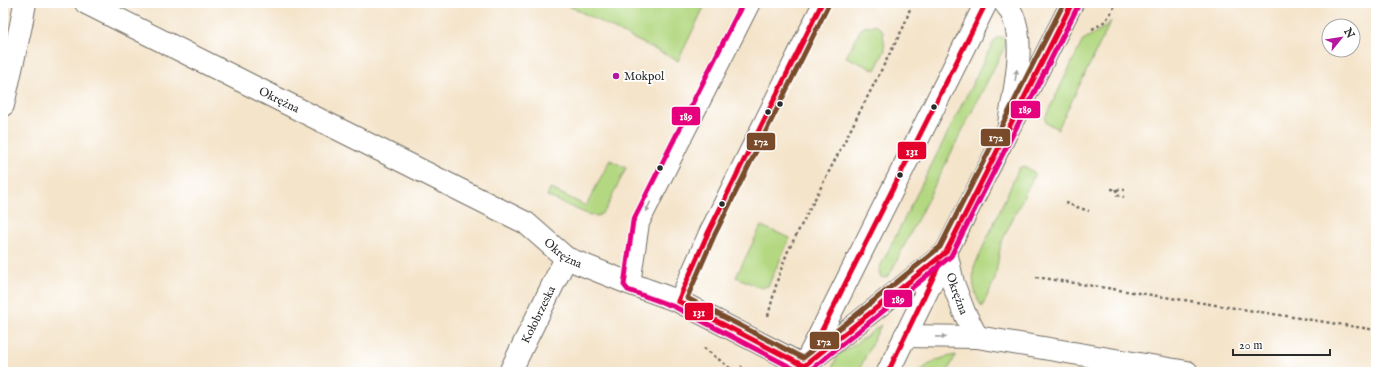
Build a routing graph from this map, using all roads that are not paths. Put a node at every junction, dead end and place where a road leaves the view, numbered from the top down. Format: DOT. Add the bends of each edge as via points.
graph roads {
  1 [pos="24,3"];
  2 [pos="86,3"];
  3 [pos="751,3"];
  4 [pos="822,3"];
  5 [pos="986,3"];
  6 [pos="1005,3"];
  7 [pos="1072,3"];
  8 [pos="3,105"];
  9 [pos="1008,127"];
  10 [pos="946,252"];
  11 [pos="566,258"];
  12 [pos="631,284"];
  13 [pos="678,301"];
  14 [pos="905,336"];
  15 [pos="977,337"];
  16 [pos="803,369"];
  17 [pos="510,372"];
  18 [pos="888,372"];
  19 [pos="1187,372"];
  1 -- 8 [label="street"];
  2 -- 11 [label="street, Okrężna" via="526,223"];
  3 -- 12 [label="lane, one-way" via="640,223"];
  4 -- 13 [label="lane" via="708,233"];
  5 -- 16 [label="street"];
  9 -- 6 [label="street, one-way" via="1018,43 1015,20"];
  7 -- 9 [label="street"];
  9 -- 10 [label="street"];
  10 -- 14 [label="street"];
  10 -- 15 [label="street, Okrężna" via="953,284"];
  10 -- 16 [label="street, Okrężna"];
  11 -- 12 [label="street, Okrężna"];
  11 -- 17 [label="street, Kołobrzeska"];
  12 -- 13 [label="street, Okrężna"];
  13 -- 16 [label="street, Okrężna"];
  14 -- 15 [label="street, one-way"];
  14 -- 18 [label="street"];
  15 -- 19 [label="street"];
}
